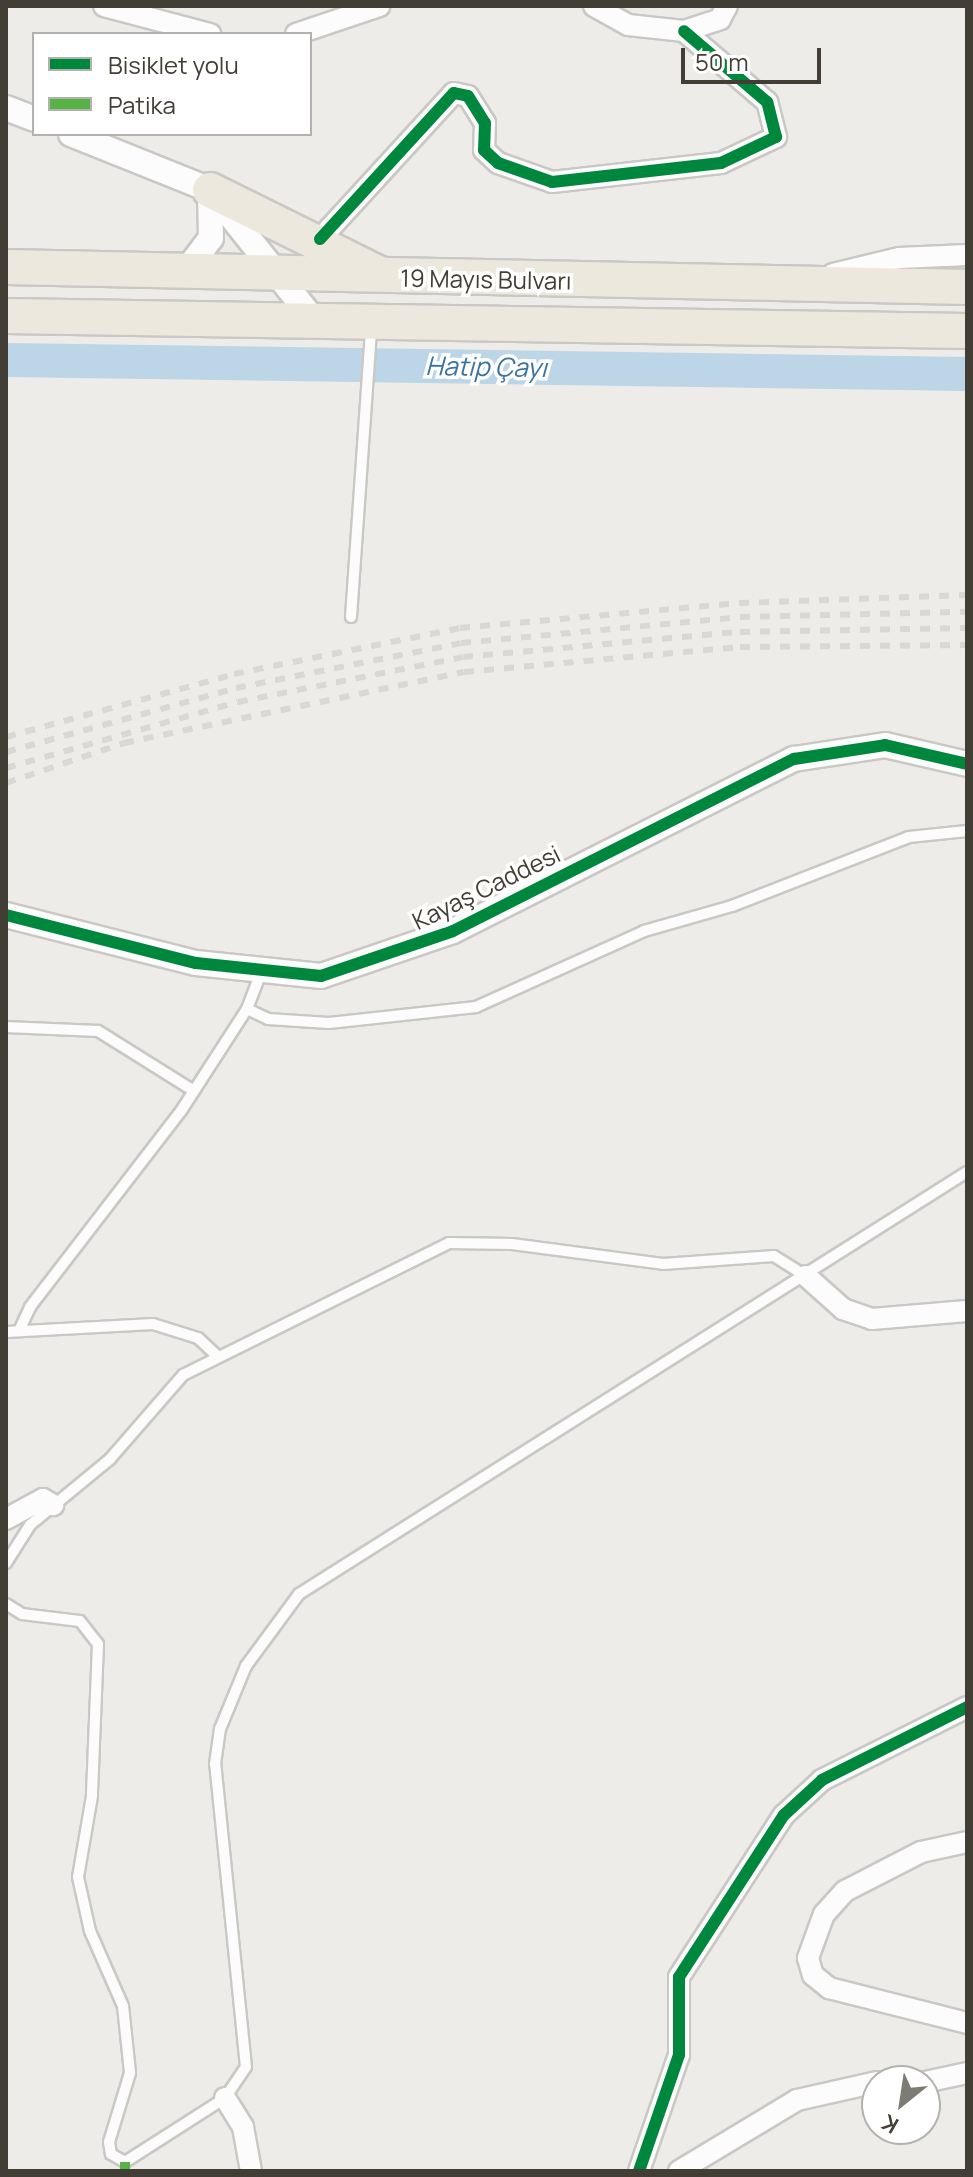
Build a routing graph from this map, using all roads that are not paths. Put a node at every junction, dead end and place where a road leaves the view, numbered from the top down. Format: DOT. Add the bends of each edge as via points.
graph roads {
  1 [pos="104,6"];
  2 [pos="379,6"];
  3 [pos="594,6"];
  4 [pos="727,6"];
  5 [pos="684,31"];
  6 [pos="202,32"];
  7 [pos="302,32"];
  8 [pos="6,108"];
  9 [pos="32,118"];
  10 [pos="76,136"];
  11 [pos="210,190"];
  12 [pos="320,239"];
  13 [pos="967,255"];
  14 [pos="6,267"];
  15 [pos="186,271"];
  16 [pos="274,272"];
  17 [pos="383,277"];
  18 [pos="784,285"];
  19 [pos="967,287"];
  20 [pos="6,316"];
  21 [pos="317,324"];
  22 [pos="967,331"];
  23 [pos="371,337"];
  24 [pos="351,617"];
  25 [pos="967,764"];
  26 [pos="967,831"];
  27 [pos="6,915"];
  28 [pos="261,972"];
  29 [pos="247,1009"];
  30 [pos="6,1027"];
  31 [pos="194,1091"];
  32 [pos="967,1172"];
  33 [pos="806,1276"];
  34 [pos="967,1311"];
  35 [pos="19,1331"];
  36 [pos="6,1332"];
  37 [pos="217,1356"];
  38 [pos="53,1505"];
  39 [pos="6,1519"];
  40 [pos="6,1563"];
  41 [pos="6,1604"];
  42 [pos="967,1707"];
  43 [pos="967,1842"];
  44 [pos="967,2023"];
  45 [pos="967,2073"];
  46 [pos="941,2079"];
  47 [pos="861,2086"];
  48 [pos="225,2098"];
  49 [pos="251,2171"];
  50 [pos="639,2171"];
  51 [pos="679,2171"];
  1 -- 6 [label="street"];
  2 -- 7 [label="street"];
  3 -- 5 [label="street" via="628,25"];
  4 -- 5 [label="street" via="720,19"];
  5 -- 12 [label="street" via="767,102 776,137 721,163 552,182 513,172 484,150 485,123 462,92"];
  8 -- 9 [label="street"];
  10 -- 11 [label="street"];
  11 -- 12 [label="highway"];
  11 -- 15 [label="street" via="211,238"];
  11 -- 16 [label="street"];
  12 -- 17 [label="highway"];
  13 -- 18 [label="street" via="899,258"];
  14 -- 15 [label="highway, 19 Mayıs Bulvarı"];
  15 -- 16 [label="highway, 19 Mayıs Bulvarı"];
  16 -- 17 [label="highway, 19 Mayıs Bulvarı"];
  16 -- 21 [label="street"];
  17 -- 18 [label="highway, 19 Mayıs Bulvarı"];
  18 -- 19 [label="highway, 19 Mayıs Bulvarı"];
  20 -- 21 [label="highway, 19 Mayıs Bulvarı"];
  21 -- 23 [label="highway, 19 Mayıs Bulvarı"];
  22 -- 23 [label="highway, 19 Mayıs Bulvarı"];
  23 -- 24 [label="lane"];
  25 -- 28 [label="street, Kayaş Caddesi" via="885,745 794,759 389,958 321,976"];
  26 -- 29 [label="lane" via="909,837 732,906 644,931 476,1007 329,1023 268,1019"];
  27 -- 28 [label="street, Kayaş Caddesi"];
  28 -- 29 [label="lane"];
  29 -- 31 [label="lane"];
  30 -- 31 [label="lane" via="98,1031"];
  31 -- 35 [label="lane" via="30,1307"];
  32 -- 33 [label="lane"];
  33 -- 34 [label="street" via="843,1309 872,1319"];
  33 -- 37 [label="lane" via="774,1256 663,1264 463,1241"];
  33 -- 48 [label="lane" via="299,1594 261,1641 226,1710 215,1764 228,1930 249,2054"];
  35 -- 36 [label="lane"];
  35 -- 37 [label="lane" via="153,1324 198,1338"];
  37 -- 38 [label="lane" via="175,1381 118,1451"];
  38 -- 39 [label="street" via="43,1499"];
  38 -- 40 [label="lane"];
  41 -- 48 [label="lane" via="22,1614 80,1621 98,1644 92,1796 78,1877 90,1931 123,2006 130,2073 109,2148 125,2162"];
  42 -- 50 [label="street" via="822,1780 777,1826 679,1977 679,2055"];
  43 -- 44 [label="street" via="921,1852 845,1891 824,1914 808,1958 813,1975 829,1988"];
  45 -- 46 [label="street"];
  47 -- 51 [label="street" via="797,2100"];
  48 -- 49 [label="street" via="243,2127"];
}
